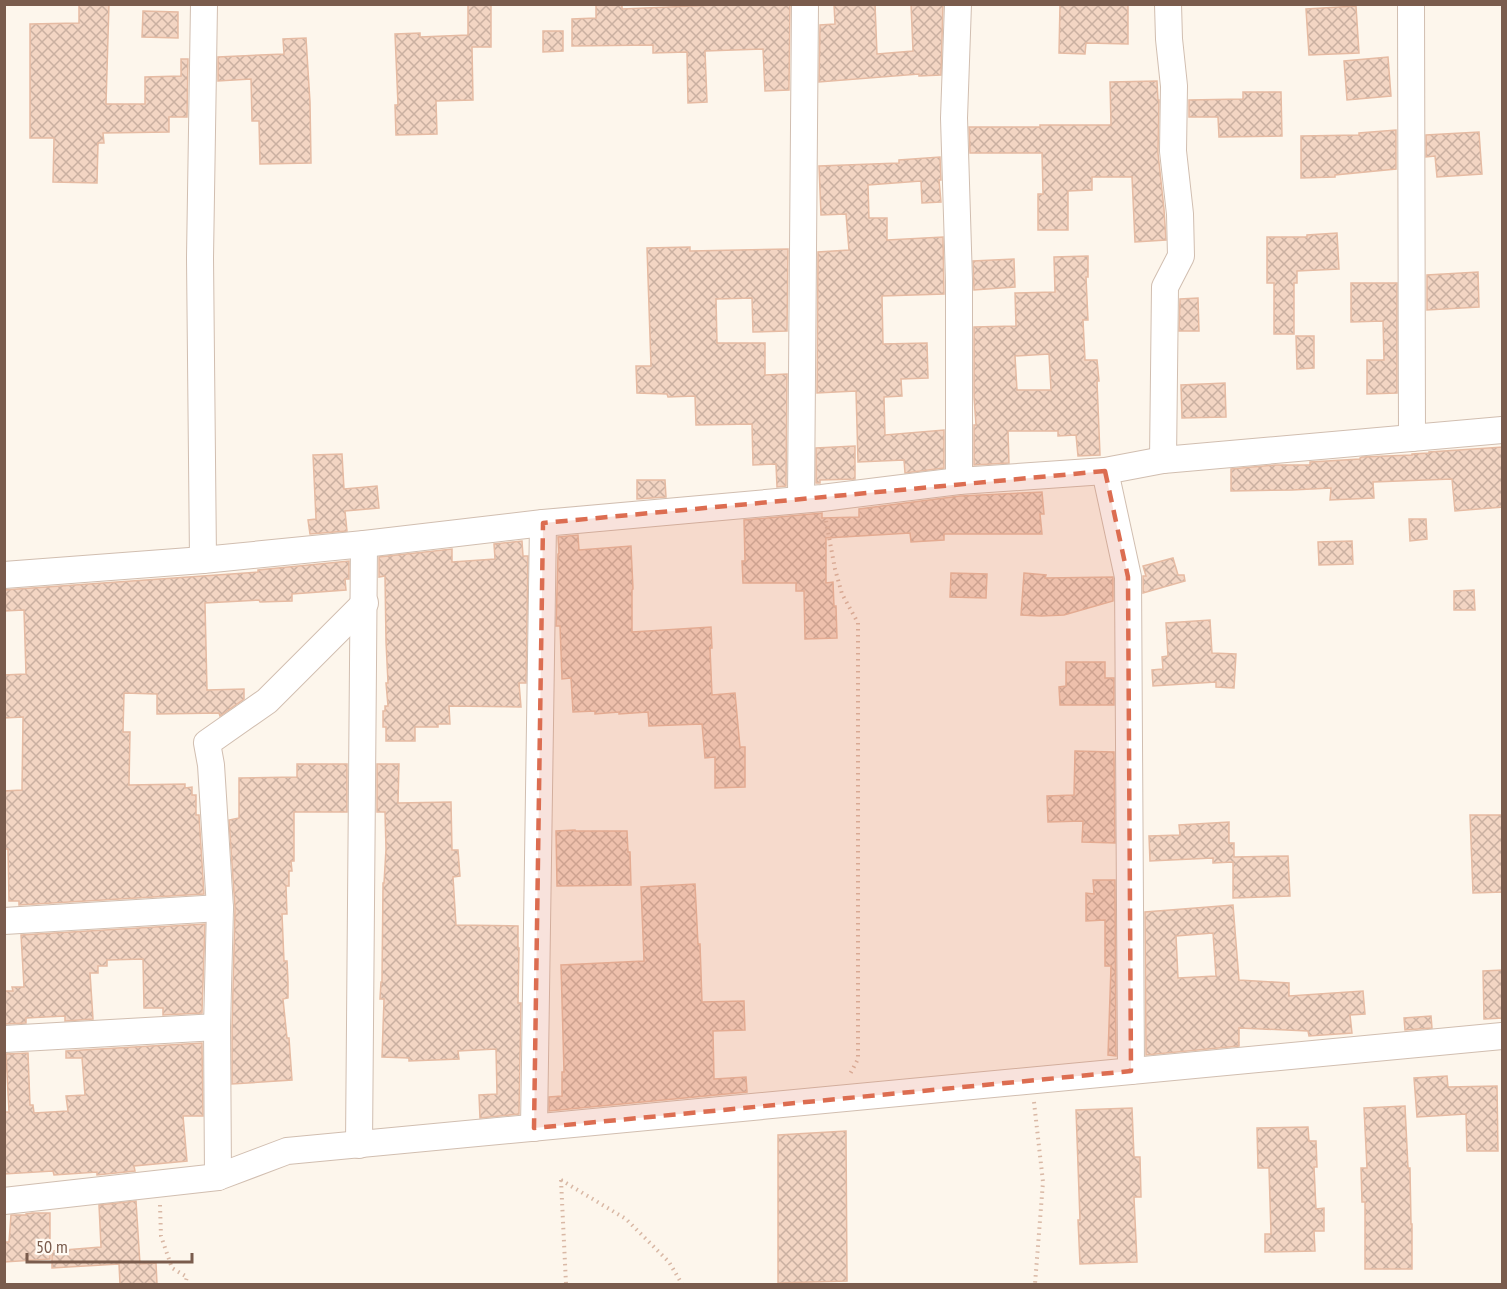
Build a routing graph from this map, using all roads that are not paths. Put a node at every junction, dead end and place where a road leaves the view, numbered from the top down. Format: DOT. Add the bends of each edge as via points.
graph roads {
  1 [pos="204,4"];
  2 [pos="805,4"];
  3 [pos="958,4"];
  4 [pos="1168,4"];
  5 [pos="1411,4"];
  6 [pos="1503,430"];
  7 [pos="1412,438"];
  8 [pos="1163,460"];
  9 [pos="1105,471"];
  10 [pos="959,481"];
  11 [pos="812,498"];
  12 [pos="543,523"];
  13 [pos="364,543"];
  14 [pos="203,560"];
  15 [pos="4,575"];
  16 [pos="365,603"];
  17 [pos="220,908"];
  18 [pos="4,921"];
  19 [pos="217,1027"];
  20 [pos="1503,1036"];
  21 [pos="4,1039"];
  22 [pos="1131,1071"];
  23 [pos="534,1128"];
  24 [pos="359,1144"];
  25 [pos="218,1177"];
  26 [pos="4,1201"];
  1 -- 14 [label="street" via="200,258"];
  2 -- 11 [label="street"];
  3 -- 10 [label="street" via="954,118"];
  4 -- 8 [label="street" via="1181,256 1165,287"];
  5 -- 7 [label="street"];
  6 -- 7 [label="street"];
  7 -- 8 [label="street"];
  8 -- 9 [label="street"];
  9 -- 10 [label="street"];
  9 -- 22 [label="street" via="1128,578"];
  10 -- 11 [label="street"];
  11 -- 12 [label="street"];
  12 -- 13 [label="street"];
  12 -- 23 [label="street"];
  13 -- 14 [label="street"];
  13 -- 16 [label="street"];
  14 -- 15 [label="street"];
  16 -- 17 [label="street" via="267,701 207,743"];
  16 -- 24 [label="street"];
  17 -- 18 [label="street"];
  17 -- 19 [label="street"];
  19 -- 21 [label="street"];
  19 -- 25 [label="street"];
  20 -- 22 [label="street"];
  22 -- 23 [label="street"];
  23 -- 24 [label="street"];
  24 -- 25 [label="street" via="287,1151"];
  25 -- 26 [label="street"];
}
